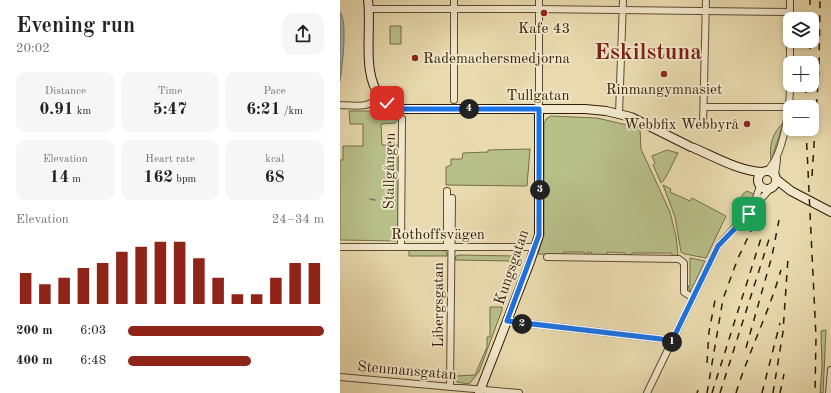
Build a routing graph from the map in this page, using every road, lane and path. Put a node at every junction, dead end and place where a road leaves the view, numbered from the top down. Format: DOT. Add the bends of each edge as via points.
graph roads {
  1 [pos="368,0"];
  2 [pos="371,0"];
  3 [pos="454,0"];
  4 [pos="539,0"];
  5 [pos="623,0"];
  6 [pos="706,0"];
  7 [pos="790,0"];
  8 [pos="369,9"];
  9 [pos="454,9"];
  10 [pos="538,9"];
  11 [pos="622,10"];
  12 [pos="706,12"];
  13 [pos="790,12"];
  14 [pos="783,16"];
  15 [pos="381,98"];
  16 [pos="454,100"];
  17 [pos="340,105"];
  18 [pos="704,107"];
  19 [pos="783,107"];
  20 [pos="539,109"];
  21 [pos="620,114"];
  22 [pos="402,119"];
  23 [pos="704,125"];
  24 [pos="783,133"];
  25 [pos="780,146"];
  26 [pos="727,162"];
  27 [pos="765,172"];
  28 [pos="776,177"];
  29 [pos="759,184"];
  30 [pos="771,189"];
  31 [pos="447,191"];
  32 [pos="791,191"];
  33 [pos="452,198"];
  34 [pos="752,210"];
  35 [pos="831,212"];
  36 [pos="340,247"];
  37 [pos="401,247"];
  38 [pos="449,247"];
  39 [pos="535,247"];
  40 [pos="547,256"];
  41 [pos="693,298"];
  42 [pos="507,321"];
  43 [pos="671,343"];
  44 [pos="831,370"];
  45 [pos="340,377"];
  46 [pos="450,387"];
  47 [pos="480,391"];
  48 [pos="519,393"];
  49 [pos="647,393"];
  50 [pos="829,393"];
  1 -- 8 [label="street"];
  2 -- 8 [label="street"];
  3 -- 9 [label="street"];
  4 -- 10 [label="street, Kungsgatan"];
  5 -- 11 [label="street"];
  6 -- 12 [label="street"];
  7 -- 13 [label="street"];
  8 -- 9 [label="street"];
  8 -- 15 [label="street" via="371,80"];
  9 -- 10 [label="street"];
  9 -- 16 [label="street"];
  10 -- 11 [label="street"];
  10 -- 20 [label="street, Kungsgatan"];
  11 -- 12 [label="street"];
  11 -- 21 [label="street"];
  12 -- 14 [label="street"];
  12 -- 18 [label="street"];
  15 -- 17 [label="street" via="371,105"];
  15 -- 20 [label="street, Tullgatan" via="402,109"];
  18 -- 19 [label="street"];
  18 -- 23 [label="street"];
  20 -- 21 [label="street, Tullgatan" via="585,109"];
  20 -- 39 [label="street, Kungsgatan" via="540,223"];
  21 -- 26 [label="street, Tullgatan"];
  22 -- 37 [label="street, Stallgången"];
  24 -- 25 [label="street"];
  25 -- 27 [label="street" via="772,166"];
  25 -- 28 [label="street"];
  26 -- 27 [label="street, Tullgatan" via="755,172"];
  26 -- 29 [label="street, Tullgatan" via="753,176"];
  27 -- 28 [label="street, Tullgatan"];
  27 -- 29 [label="street"];
  28 -- 30 [label="street"];
  28 -- 32 [label="street, Tullgatan"];
  29 -- 30 [label="street" via="763,189"];
  29 -- 34 [label="street"];
  30 -- 32 [label="street"];
  30 -- 34 [label="street"];
  31 -- 38 [label="street"];
  32 -- 35 [label="street"];
  33 -- 38 [label="street"];
  34 -- 41 [label="street" via="718,246"];
  36 -- 37 [label="street, Rothoffsvägen"];
  37 -- 38 [label="street, Rothoffsvägen"];
  38 -- 39 [label="street, Rothoffsvägen"];
  38 -- 46 [label="street, Libergsgatan"];
  39 -- 42 [label="street, Kungsgatan"];
  40 -- 41 [label="street" via="679,258 684,263 684,292"];
  41 -- 43 [label="street"];
  42 -- 43 [label="street" via="661,339"];
  42 -- 47 [label="street, Kungsgatan"];
  43 -- 49 [label="street"];
  44 -- 50 [label="street"];
  45 -- 46 [label="street, Stenmansgatan"];
  46 -- 47 [label="street, Stenmansgatan"];
  47 -- 48 [label="street, Stenmansgatan"];
}
